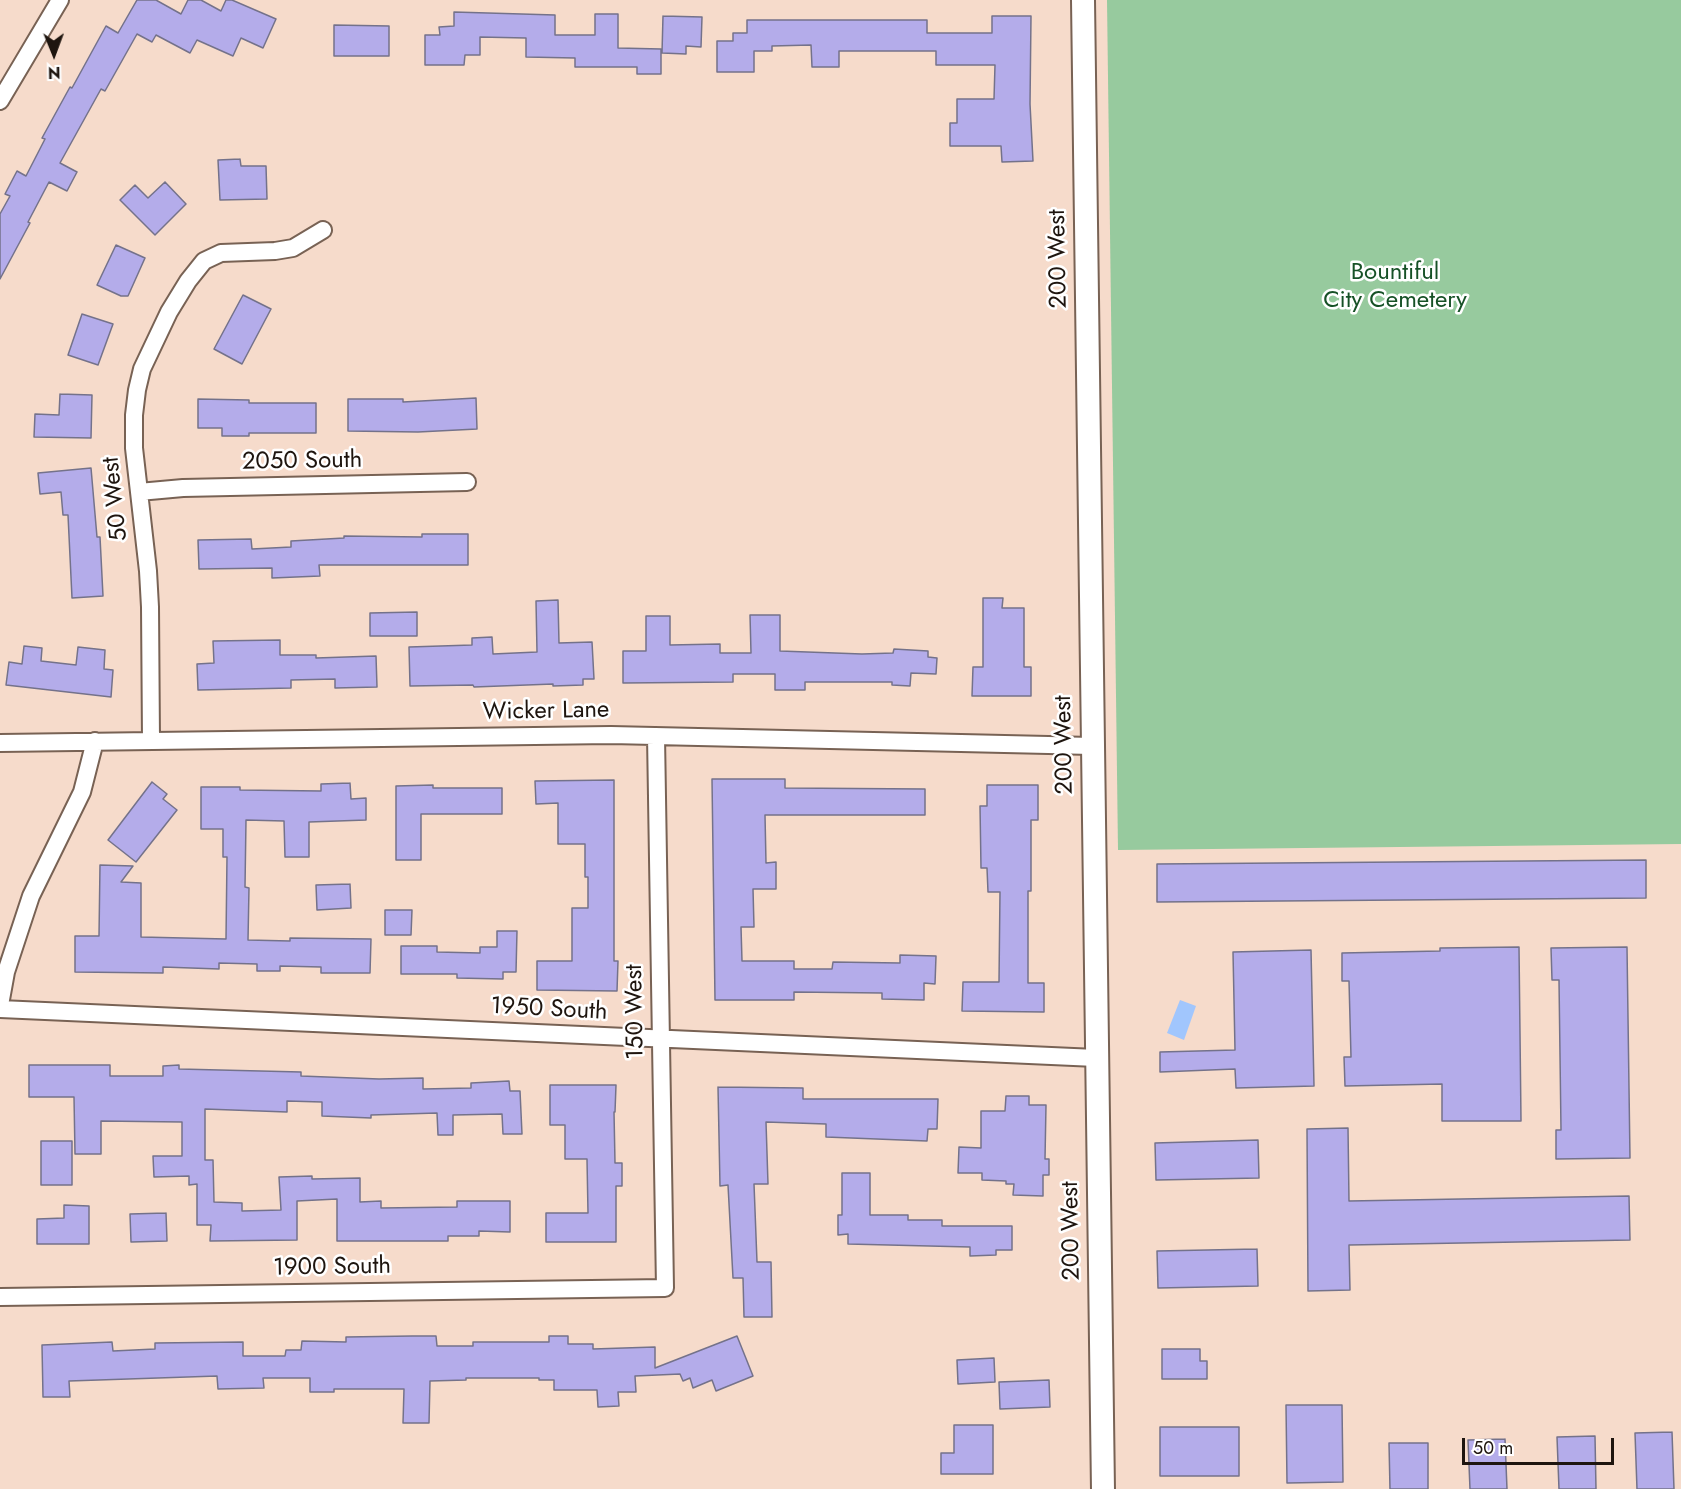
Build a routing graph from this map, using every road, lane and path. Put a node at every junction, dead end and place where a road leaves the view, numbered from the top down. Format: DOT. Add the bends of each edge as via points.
graph roads {
  1 [pos="60,0"];
  2 [pos="1083,0"];
  3 [pos="0,101"];
  4 [pos="323,230"];
  5 [pos="467,482"];
  6 [pos="139,492"];
  7 [pos="656,736"];
  8 [pos="151,740"];
  9 [pos="94,741"];
  10 [pos="0,743"];
  11 [pos="1092,746"];
  12 [pos="0,1007"];
  13 [pos="661,1039"];
  14 [pos="1096,1058"];
  15 [pos="665,1288"];
  16 [pos="0,1297"];
  17 [pos="1103,1489"];
  1 -- 3 [label="street"];
  2 -- 11 [label="street, 200 West"];
  4 -- 6 [label="street, 50 West" via="293,248 221,253 198,267 169,312 142,369 134,415"];
  5 -- 6 [label="street, 2050 South"];
  6 -- 8 [label="street, 50 West" via="150,608"];
  7 -- 8 [label="street, Wicker Lane"];
  7 -- 11 [label="street, Wicker Lane"];
  7 -- 13 [label="street, 150 West"];
  8 -- 9 [label="street, Wicker Lane"];
  9 -- 10 [label="street, Wicker Lane"];
  9 -- 12 [label="street" via="82,792 31,896 6,972"];
  11 -- 14 [label="street, 200 West"];
  12 -- 13 [label="street, 1950 South"];
  13 -- 14 [label="street, 1950 South"];
  13 -- 15 [label="street, 150 West"];
  14 -- 17 [label="street, 200 West"];
  15 -- 16 [label="street, 1900 South"];
}
